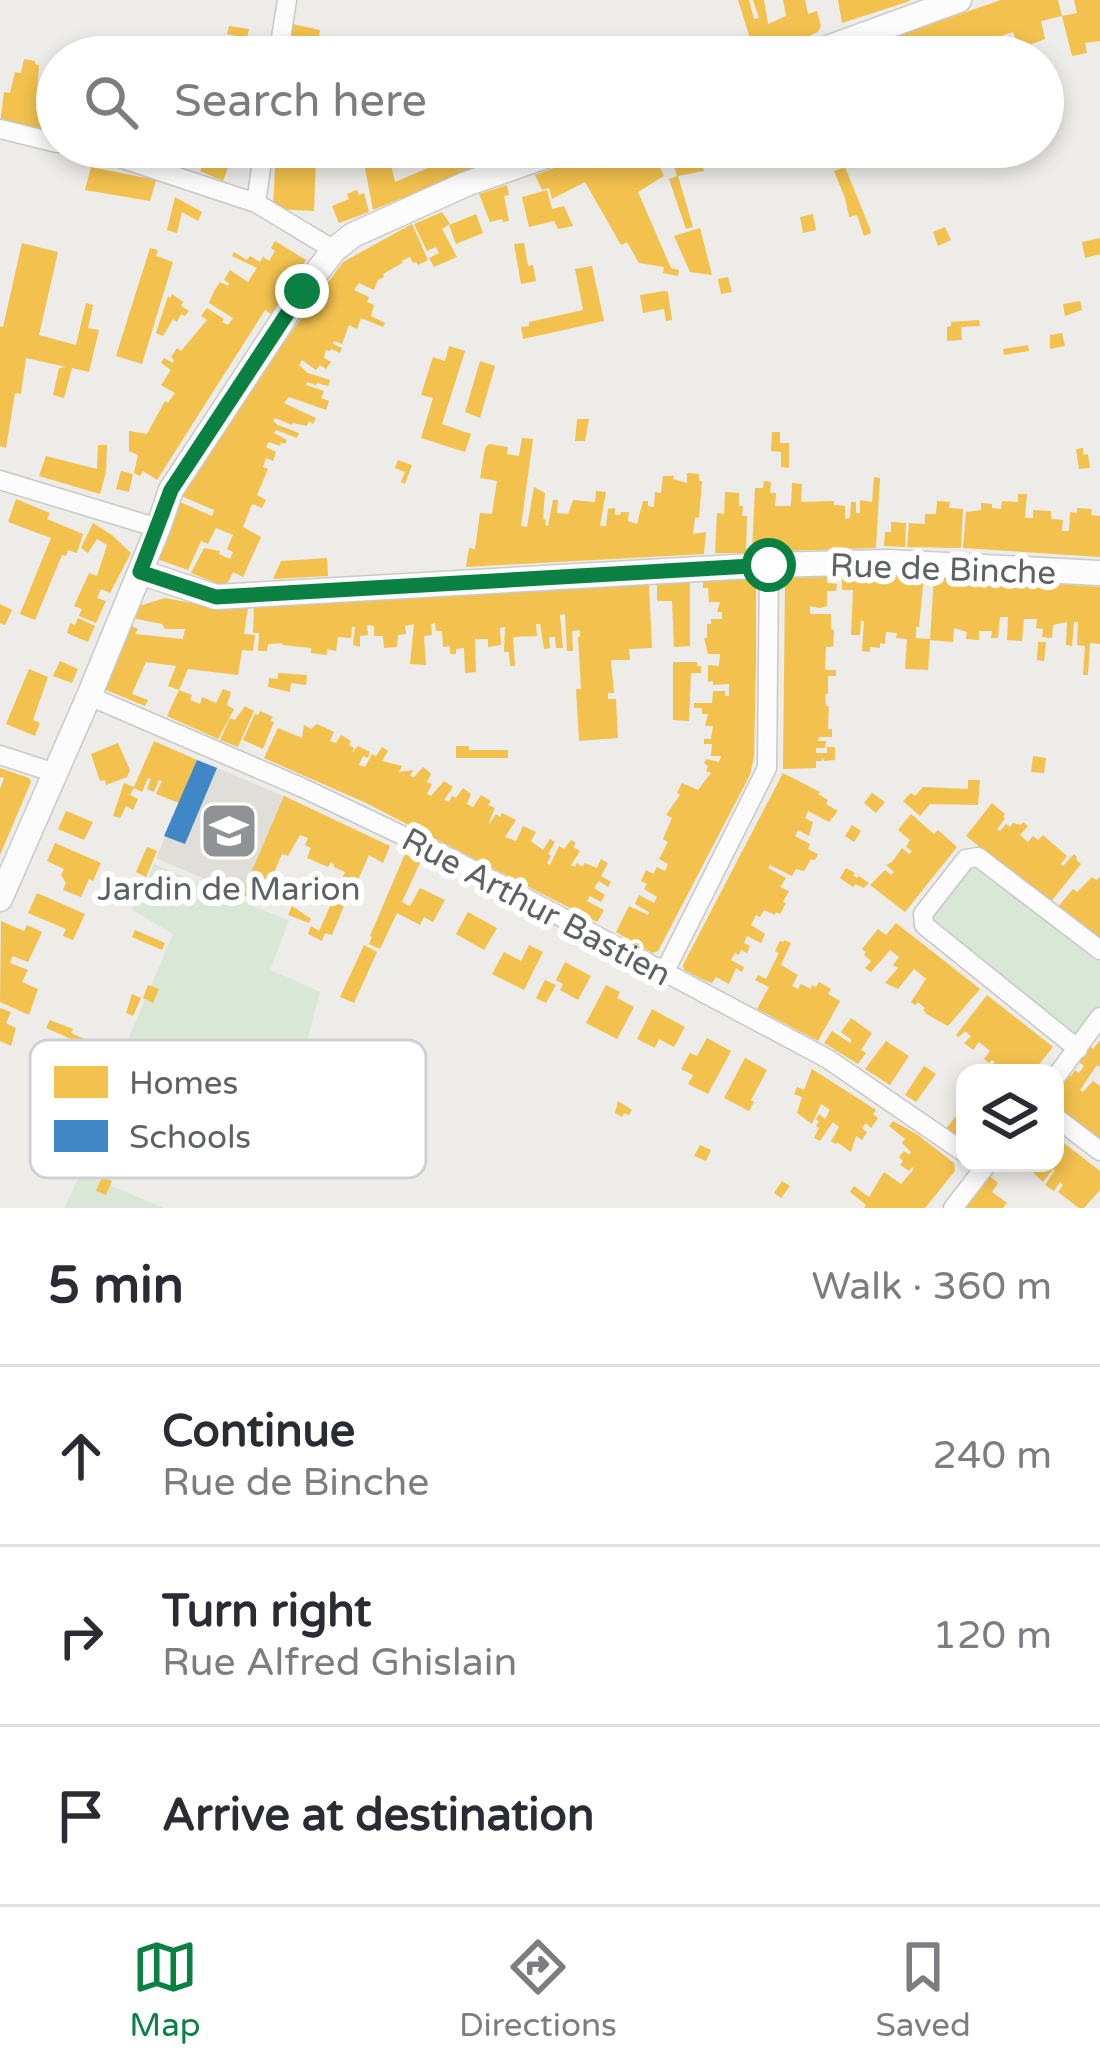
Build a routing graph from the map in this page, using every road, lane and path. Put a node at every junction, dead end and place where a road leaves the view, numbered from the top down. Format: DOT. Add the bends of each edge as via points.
graph roads {
  1 [pos="287,0"];
  2 [pos="959,0"];
  3 [pos="281,36"];
  4 [pos="860,36"];
  5 [pos="0,130"];
  6 [pos="36,138"];
  7 [pos="150,168"];
  8 [pos="262,168"];
  9 [pos="512,168"];
  10 [pos="256,203"];
  11 [pos="334,250"];
  12 [pos="0,480"];
  13 [pos="158,528"];
  14 [pos="769,565"];
  15 [pos="140,572"];
  16 [pos="1100,573"];
  17 [pos="89,696"];
  18 [pos="0,755"];
  19 [pos="55,773"];
  20 [pos="0,899"];
  21 [pos="1100,950"];
  22 [pos="664,973"];
  23 [pos="1100,1017"];
  24 [pos="1078,1049"];
  25 [pos="1064,1067"];
  26 [pos="1064,1124"];
  27 [pos="956,1147"];
  28 [pos="1100,1151"];
  29 [pos="978,1172"];
  30 [pos="953,1208"];
  1 -- 3 [label="street"];
  2 -- 4 [label="street"];
  5 -- 6 [label="street"];
  7 -- 10 [label="street"];
  8 -- 10 [label="street"];
  9 -- 11 [label="street"];
  10 -- 11 [label="street"];
  11 -- 13 [label="street" via="186,464"];
  12 -- 13 [label="street"];
  13 -- 15 [label="street"];
  14 -- 15 [label="street, Rue de Binche" via="216,597"];
  14 -- 16 [label="street, Rue de Binche"];
  14 -- 22 [label="street" via="767,768"];
  15 -- 17 [label="street"];
  17 -- 19 [label="street"];
  17 -- 22 [label="street, Rue Arthur Bastien" via="407,838"];
  18 -- 19 [label="street"];
  19 -- 20 [label="street"];
  21 -- 24 [label="street" via="978,857 966,859 923,914 924,926"];
  22 -- 27 [label="street, Rue Arthur Bastien" via="828,1059"];
  23 -- 24 [label="street"];
  24 -- 25 [label="street"];
  26 -- 28 [label="street"];
  29 -- 30 [label="street"];
}
